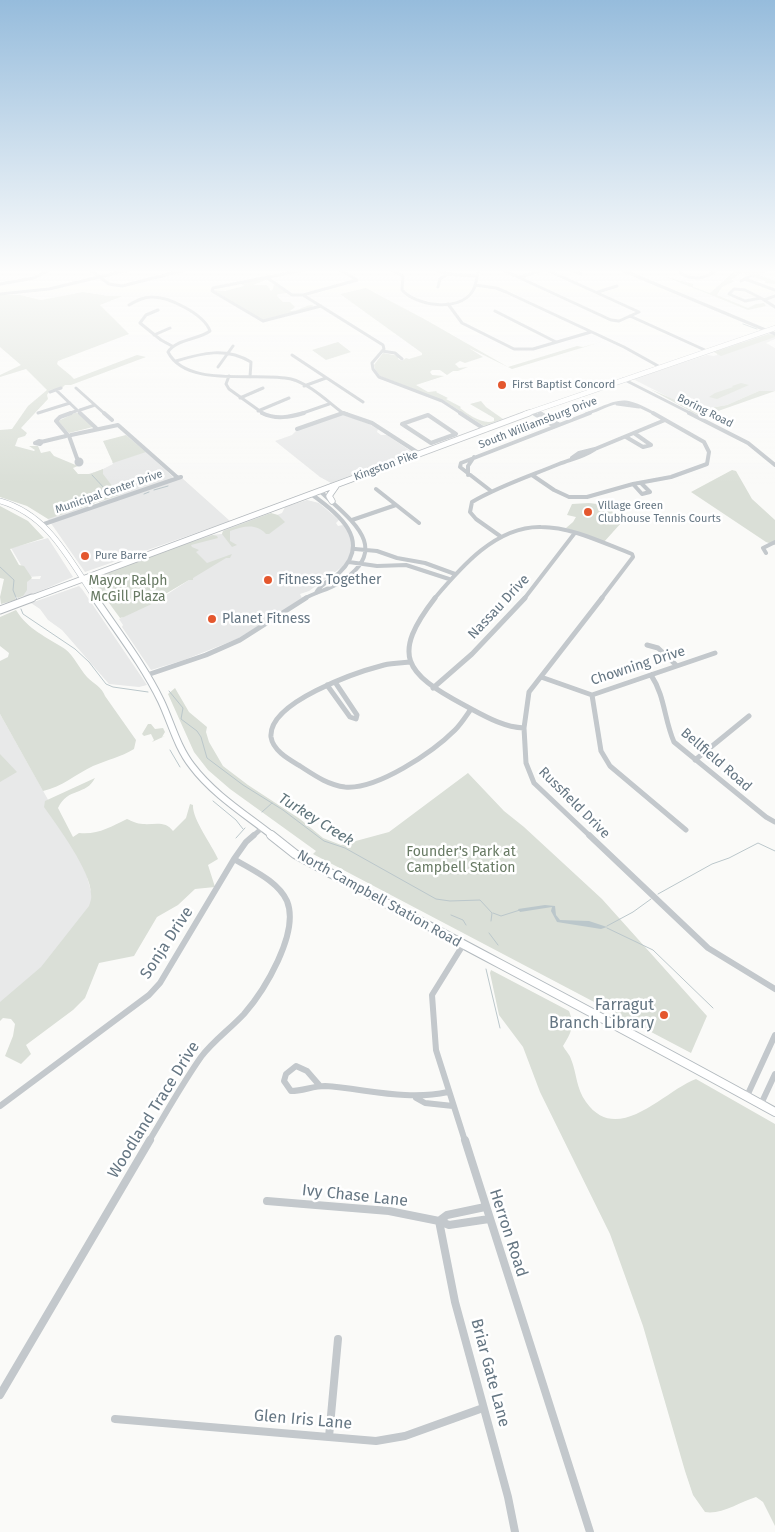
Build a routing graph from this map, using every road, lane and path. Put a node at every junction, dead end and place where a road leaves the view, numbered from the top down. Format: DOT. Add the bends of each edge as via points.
graph roads {
  1 [pos="165,341"];
  2 [pos="186,341"];
  3 [pos="377,341"];
  4 [pos="499,341"];
  5 [pos="609,341"];
  6 [pos="686,341"];
  7 [pos="736,341"];
  8 [pos="556,342"];
  9 [pos="172,346"];
  10 [pos="233,346"];
  11 [pos="382,351"];
  12 [pos="707,351"];
  13 [pos="227,353"];
  14 [pos="292,355"];
  15 [pos="402,358"];
  16 [pos="176,362"];
  17 [pos="218,367"];
  18 [pos="660,367"];
  19 [pos="229,376"];
  20 [pos="250,377"];
  21 [pos="325,378"];
  22 [pos="622,379"];
  23 [pos="304,385"];
  24 [pos="61,388"];
  25 [pos="76,388"];
  26 [pos="262,388"];
  27 [pos="56,390"];
  28 [pos="50,392"];
  29 [pos="240,398"];
  30 [pos="289,398"];
  31 [pos="364,402"];
  32 [pos="70,403"];
  33 [pos="329,404"];
  34 [pos="95,405"];
  35 [pos="78,411"];
  36 [pos="258,412"];
  37 [pos="534,412"];
  38 [pos="38,413"];
  39 [pos="343,413"];
  40 [pos="112,420"];
  41 [pos="665,420"];
  42 [pos="558,424"];
  43 [pos="554,426"];
  44 [pos="96,428"];
  45 [pos="297,430"];
  46 [pos="486,430"];
  47 [pos="634,433"];
  48 [pos="68,435"];
  49 [pos="626,437"];
  50 [pos="42,442"];
  51 [pos="430,443"];
  52 [pos="437,448"];
  53 [pos="420,454"];
  54 [pos="474,457"];
  55 [pos="78,461"];
  56 [pos="775,465"];
  57 [pos="468,475"];
  58 [pos="532,475"];
  59 [pos="641,483"];
  60 [pos="633,484"];
  61 [pos="337,485"];
  62 [pos="376,489"];
  63 [pos="320,491"];
  64 [pos="491,491"];
  65 [pos="311,494"];
  66 [pos="0,501"];
  67 [pos="332,501"];
  68 [pos="396,505"];
  69 [pos="352,520"];
  70 [pos="343,522"];
  71 [pos="419,523"];
  72 [pos="44,524"];
  73 [pos="574,534"];
  74 [pos="500,536"];
  75 [pos="775,542"];
  76 [pos="355,549"];
  77 [pos="365,550"];
  78 [pos="766,553"];
  79 [pos="391,556"];
  80 [pos="349,562"];
  81 [pos="360,564"];
  82 [pos="388,565"];
  83 [pos="455,574"];
  84 [pos="82,579"];
  85 [pos="450,579"];
  86 [pos="316,593"];
  87 [pos="0,610"];
  88 [pos="647,645"];
  89 [pos="715,653"];
  90 [pos="411,662"];
  91 [pos="676,665"];
  92 [pos="147,675"];
  93 [pos="651,675"];
  94 [pos="540,677"];
  95 [pos="335,682"];
  96 [pos="327,685"];
  97 [pos="433,688"];
  98 [pos="592,695"];
  99 [pos="471,709"];
  100 [pos="749,716"];
  101 [pos="524,728"];
  102 [pos="695,760"];
  103 [pos="775,822"];
  104 [pos="262,828"];
  105 [pos="686,830"];
  106 [pos="234,859"];
  107 [pos="463,945"];
  108 [pos="775,989"];
  109 [pos="775,1035"];
  110 [pos="775,1074"];
  111 [pos="320,1086"];
  112 [pos="448,1092"];
  113 [pos="747,1096"];
  114 [pos="416,1098"];
  115 [pos="761,1104"];
  116 [pos="0,1106"];
  117 [pos="453,1106"];
  118 [pos="775,1112"];
  119 [pos="267,1201"];
  120 [pos="485,1207"];
  121 [pos="489,1219"];
  122 [pos="439,1221"];
  123 [pos="338,1339"];
  124 [pos="0,1396"];
  125 [pos="483,1408"];
  126 [pos="115,1418"];
  127 [pos="329,1437"];
  128 [pos="515,1532"];
  129 [pos="590,1532"];
  1 -- 9 [label="street"];
  2 -- 9 [label="street"];
  3 -- 11 [label="street" via="383,345"];
  4 -- 8 [label="street" via="514,349 527,350"];
  5 -- 18 [label="street"];
  6 -- 12 [label="street"];
  7 -- 12 [label="main road, Kingston Pike"];
  9 -- 16 [label="street" via="168,354"];
  10 -- 13 [label="street"];
  11 -- 15 [label="street"];
  11 -- 46 [label="street" via="372,363 379,377 442,401"];
  12 -- 18 [label="main road, Kingston Pike"];
  13 -- 16 [label="street" via="200,354"];
  13 -- 17 [label="street"];
  13 -- 20 [label="street" via="240,355 250,362"];
  14 -- 21 [label="street"];
  16 -- 19 [label="street" via="194,373"];
  18 -- 22 [label="main road, Kingston Pike"];
  19 -- 20 [label="street"];
  19 -- 29 [label="street" via="228,388"];
  20 -- 23 [label="street" via="291,379"];
  21 -- 23 [label="street"];
  21 -- 31 [label="street"];
  22 -- 37 [label="main road, Kingston Pike"];
  22 -- 56 [label="street, Boring Road" via="748,443"];
  23 -- 33 [label="street"];
  23 -- 39 [label="street"];
  24 -- 27 [label="street"];
  25 -- 34 [label="street"];
  26 -- 29 [label="street"];
  27 -- 28 [label="street"];
  27 -- 32 [label="street"];
  29 -- 36 [label="street"];
  30 -- 36 [label="street"];
  32 -- 35 [label="street"];
  32 -- 38 [label="street"];
  33 -- 36 [label="street" via="286,418 269,417"];
  33 -- 39 [label="street"];
  34 -- 35 [label="street"];
  34 -- 40 [label="street"];
  35 -- 44 [label="street"];
  35 -- 48 [label="street" via="56,421"];
  37 -- 42 [label="street"];
  37 -- 43 [label="street"];
  37 -- 46 [label="main road, Kingston Pike"];
  39 -- 45 [label="street"];
  39 -- 53 [label="street" via="372,423"];
  41 -- 42 [label="street, South Williamsburg Drive" via="644,408 625,404 608,406"];
  41 -- 47 [label="street"];
  41 -- 59 [label="street, South Williamsburg Drive" via="704,442 709,455 706,464 672,477"];
  42 -- 43 [label="street, South Williamsburg Drive"];
  43 -- 54 [label="street, South Williamsburg Drive"];
  44 -- 48 [label="street"];
  44 -- 72 [label="street, Municipal Center Drive" via="119,426 179,478"];
  46 -- 52 [label="main road, Kingston Pike"];
  47 -- 49 [label="street"];
  47 -- 49 [label="street" via="651,445 643,447"];
  48 -- 50 [label="street"];
  48 -- 55 [label="street"];
  49 -- 58 [label="street" via="584,457"];
  51 -- 51 [label="street" via="409,429 402,424 428,415 456,434"];
  51 -- 52 [label="street"];
  52 -- 53 [label="main road, Kingston Pike"];
  53 -- 61 [label="main road, Kingston Pike"];
  54 -- 57 [label="street, South Williamsburg Drive" via="468,466"];
  54 -- 57 [label="street, South Williamsburg Drive" via="461,463 460,467"];
  57 -- 64 [label="street"];
  58 -- 60 [label="street" via="569,497 587,497"];
  58 -- 64 [label="street"];
  59 -- 60 [label="street"];
  59 -- 60 [label="street" via="650,492 642,494"];
  61 -- 63 [label="main road, Kingston Pike"];
  61 -- 67 [label="main road" via="330,494"];
  62 -- 68 [label="street"];
  63 -- 65 [label="main road, Kingston Pike"];
  63 -- 67 [label="street"];
  64 -- 74 [label="street" via="472,502 470,512"];
  65 -- 70 [label="street"];
  65 -- 84 [label="main road, Kingston Pike"];
  66 -- 72 [label="main road" via="27,511"];
  67 -- 69 [label="street"];
  68 -- 69 [label="street"];
  68 -- 71 [label="street"];
  69 -- 70 [label="street"];
  69 -- 77 [label="street" via="361,531"];
  70 -- 76 [label="street" via="352,533"];
  72 -- 84 [label="main road, North Campbell Station Road"];
  73 -- 74 [label="street" via="547,526 530,526"];
  73 -- 94 [label="street, Russfield Drive" via="633,557"];
  73 -- 97 [label="street, Nassau Drive" via="518,606"];
  74 -- 83 [label="street"];
  75 -- 78 [label="street" via="763,548"];
  76 -- 77 [label="street"];
  76 -- 80 [label="street"];
  77 -- 79 [label="street"];
  77 -- 81 [label="street"];
  79 -- 82 [label="street"];
  79 -- 83 [label="street"];
  80 -- 81 [label="street"];
  80 -- 86 [label="street"];
  81 -- 82 [label="street"];
  81 -- 86 [label="street" via="341,582"];
  82 -- 85 [label="street" via="419,568"];
  83 -- 85 [label="street"];
  84 -- 87 [label="main road, Kingston Pike"];
  84 -- 92 [label="main road, North Campbell Station Road"];
  85 -- 90 [label="street" via="411,632 408,642"];
  86 -- 92 [label="street" via="237,642"];
  88 -- 91 [label="street" via="658,648"];
  89 -- 91 [label="street, Chowning Drive"];
  90 -- 95 [label="street" via="385,665"];
  90 -- 97 [label="street" via="416,672"];
  91 -- 93 [label="street, Chowning Drive"];
  92 -- 104 [label="main road, North Campbell Station Road" via="192,767 207,784"];
  93 -- 98 [label="street, Chowning Drive"];
  93 -- 102 [label="street, Bellfield Road" via="664,698 669,733 674,742"];
  94 -- 98 [label="street, Chowning Drive"];
  94 -- 101 [label="street, Russfield Drive" via="529,692"];
  95 -- 96 [label="street"];
  95 -- 96 [label="street" via="357,715 356,720 350,717"];
  96 -- 99 [label="street" via="286,710 277,720 271,735 277,749 299,765 328,783 347,787 363,787 377,782 425,753 454,730"];
  97 -- 99 [label="street"];
  98 -- 105 [label="street" via="601,751 610,766"];
  99 -- 101 [label="street" via="516,729"];
  100 -- 102 [label="street"];
  101 -- 108 [label="street, Russfield Drive" via="526,764 534,783 708,948"];
  102 -- 103 [label="street, Bellfield Road"];
  104 -- 106 [label="street, Sonja Drive"];
  104 -- 107 [label="main road, North Campbell Station Road" via="295,854"];
  106 -- 116 [label="street, Sonja Drive" via="150,995"];
  106 -- 124 [label="street, Woodland Trace Drive" via="282,893 290,914 290,929 283,947 246,1012 203,1054 184,1082"];
  107 -- 112 [label="street, Herron Road" via="432,994 436,1050"];
  107 -- 113 [label="main road, North Campbell Station Road"];
  109 -- 113 [label="street"];
  110 -- 115 [label="street"];
  111 -- 111 [label="street" via="311,1073 296,1066 286,1074 284,1081 292,1091"];
  111 -- 114 [label="street"];
  112 -- 114 [label="street"];
  112 -- 117 [label="street, Herron Road"];
  113 -- 115 [label="main road, North Campbell Station Road"];
  114 -- 117 [label="street"];
  115 -- 118 [label="main road, North Campbell Station Road"];
  117 -- 120 [label="street, Herron Road"];
  119 -- 122 [label="street, Ivy Chase Lane" via="388,1211"];
  120 -- 121 [label="street, Herron Road"];
  120 -- 122 [label="street" via="447,1214"];
  121 -- 122 [label="street, Ivy Chase Lane" via="449,1226"];
  121 -- 129 [label="street, Herron Road"];
  122 -- 125 [label="street, Briar Gate Lane" via="455,1302"];
  123 -- 127 [label="street"];
  125 -- 127 [label="street, Glen Iris Lane" via="405,1436 376,1441"];
  125 -- 128 [label="street, Briar Gate Lane"];
  126 -- 127 [label="street, Glen Iris Lane"];
}
